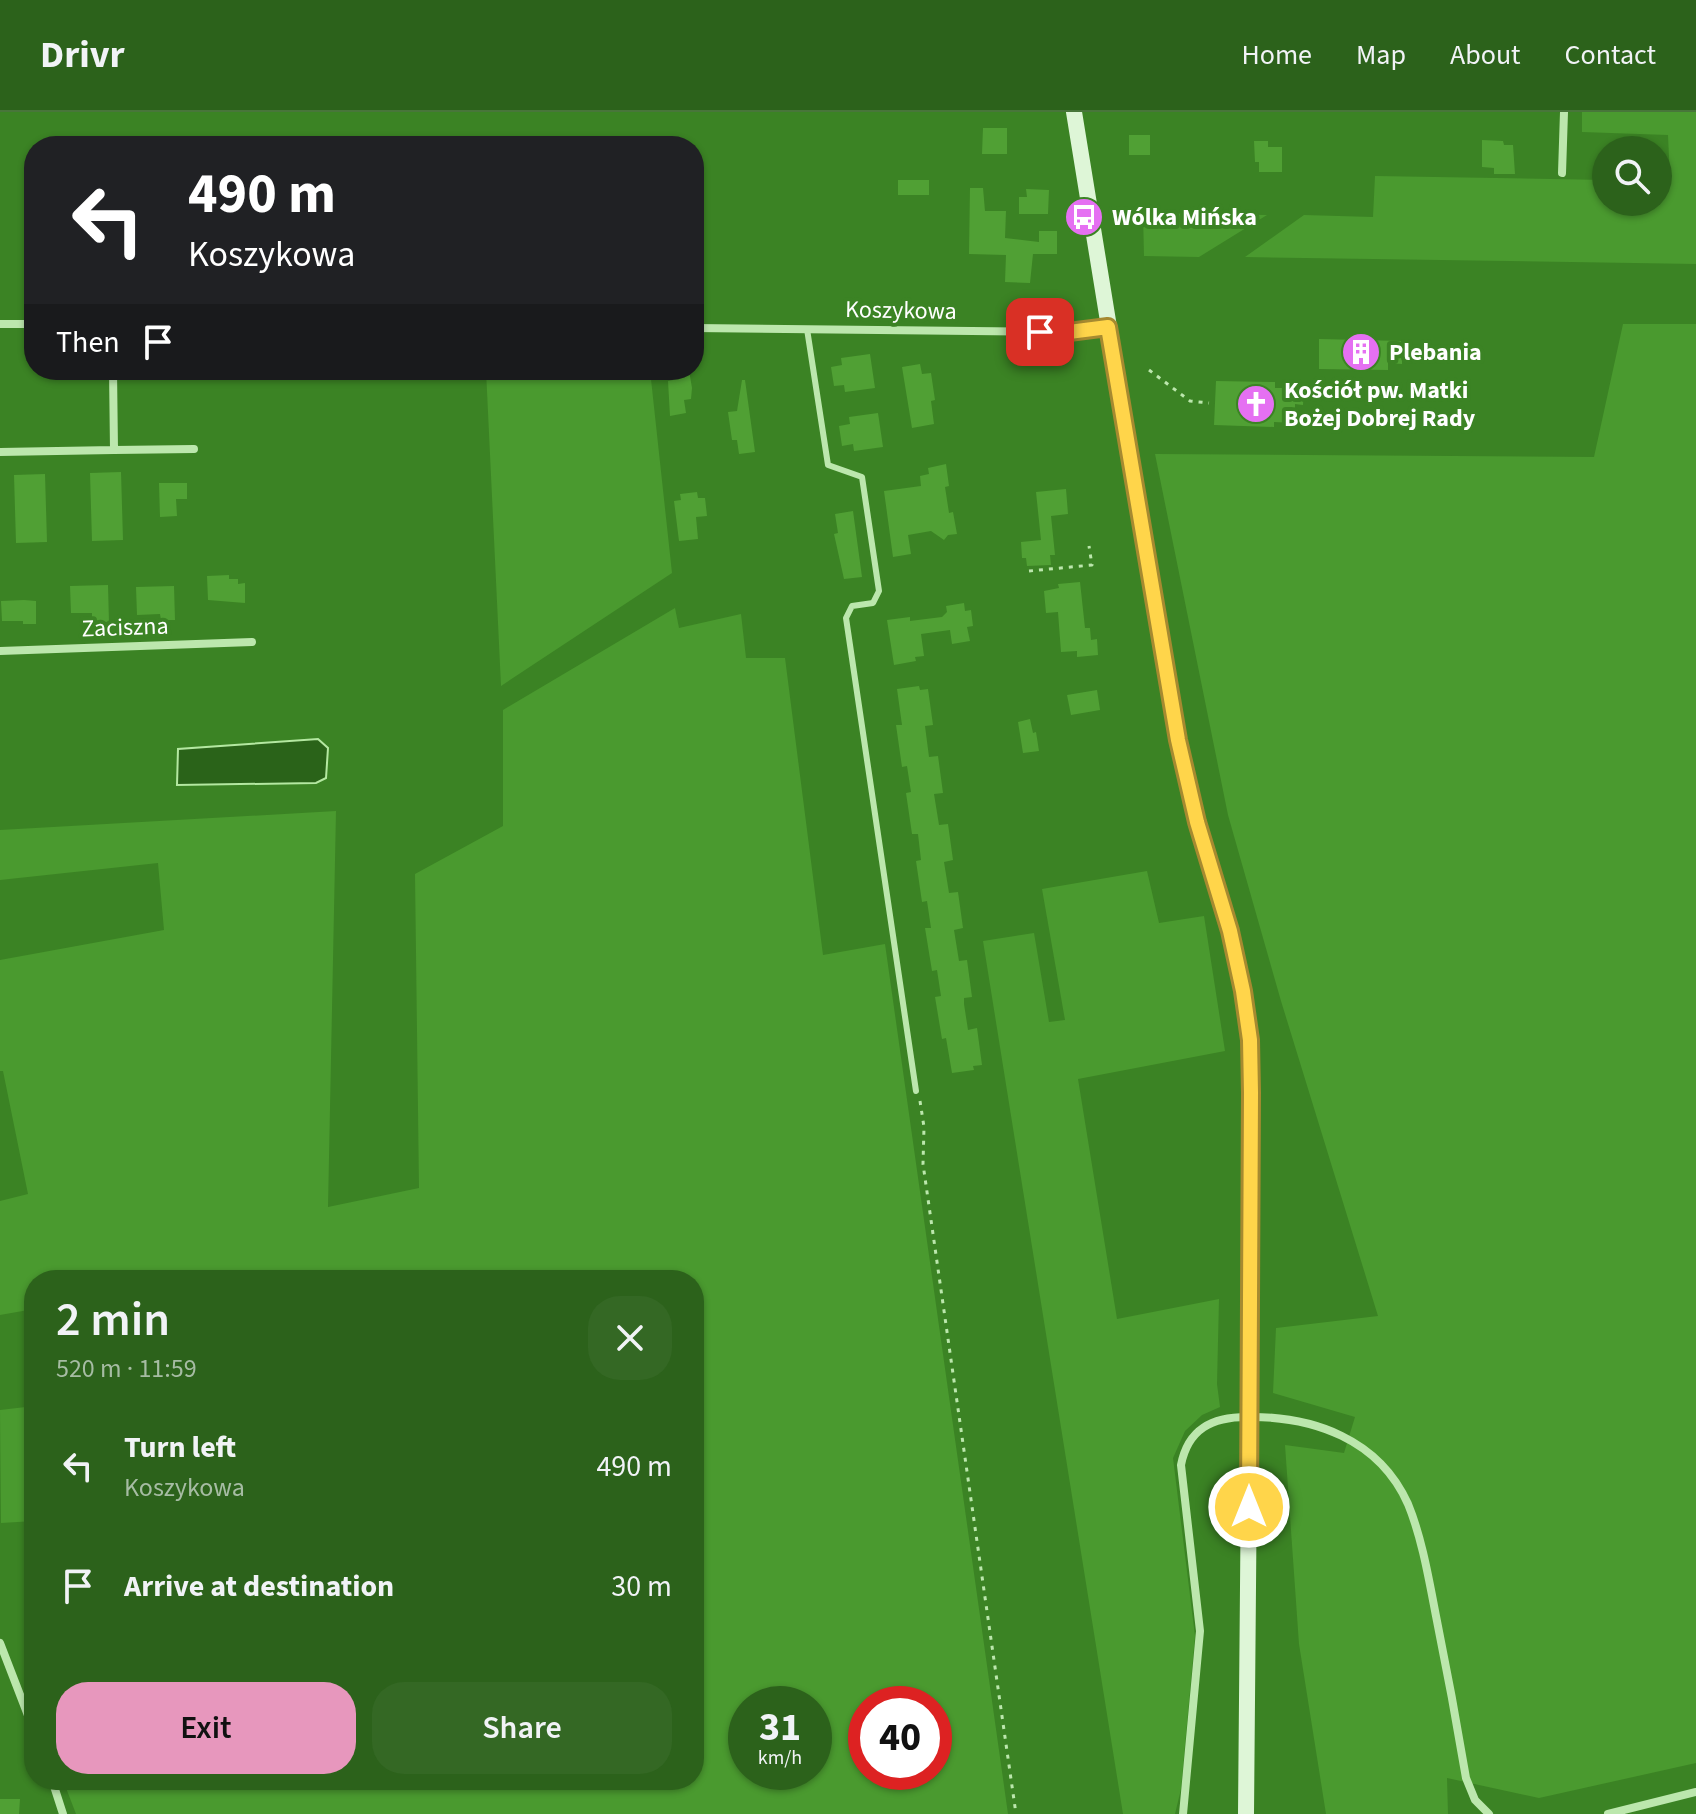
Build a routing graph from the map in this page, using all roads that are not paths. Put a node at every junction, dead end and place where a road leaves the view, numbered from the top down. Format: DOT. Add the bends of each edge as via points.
graph roads {
  1 [pos="1074,112"];
  2 [pos="1564,112"];
  3 [pos="1562,173"];
  4 [pos="0,324"];
  5 [pos="24,324"];
  6 [pos="1108,327"];
  7 [pos="704,328"];
  8 [pos="807,329"];
  9 [pos="113,380"];
  10 [pos="194,449"];
  11 [pos="114,450"];
  12 [pos="0,452"];
  13 [pos="252,642"];
  14 [pos="0,651"];
  15 [pos="916,1091"];
  16 [pos="1249,1417"];
  17 [pos="0,1643"];
  18 [pos="24,1705"];
  19 [pos="55,1790"];
  20 [pos="1696,1792"];
  21 [pos="63,1814"];
  22 [pos="1183,1814"];
  23 [pos="1246,1814"];
  24 [pos="1489,1814"];
  25 [pos="1608,1814"];
  1 -- 6 [label="street"];
  2 -- 3 [label="street"];
  4 -- 5 [label="street"];
  6 -- 8 [label="street, Koszykowa" via="1069,332"];
  6 -- 16 [label="street" via="1178,740 1247,1011 1252,1133"];
  7 -- 8 [label="street, Koszykowa"];
  8 -- 15 [label="lane" via="828,465 862,477 879,591 873,603 852,606 846,618"];
  9 -- 11 [label="street"];
  10 -- 11 [label="street"];
  11 -- 12 [label="street"];
  13 -- 14 [label="street, Zaciszna"];
  16 -- 22 [label="street" via="1225,1418 1202,1427 1188,1444 1181,1465 1200,1631"];
  16 -- 23 [label="street"];
  16 -- 24 [label="street" via="1298,1420 1339,1433 1371,1454 1398,1485 1432,1596 1466,1778 1475,1800"];
  17 -- 18 [label="street"];
  19 -- 21 [label="street"];
  20 -- 25 [label="street"];
}
